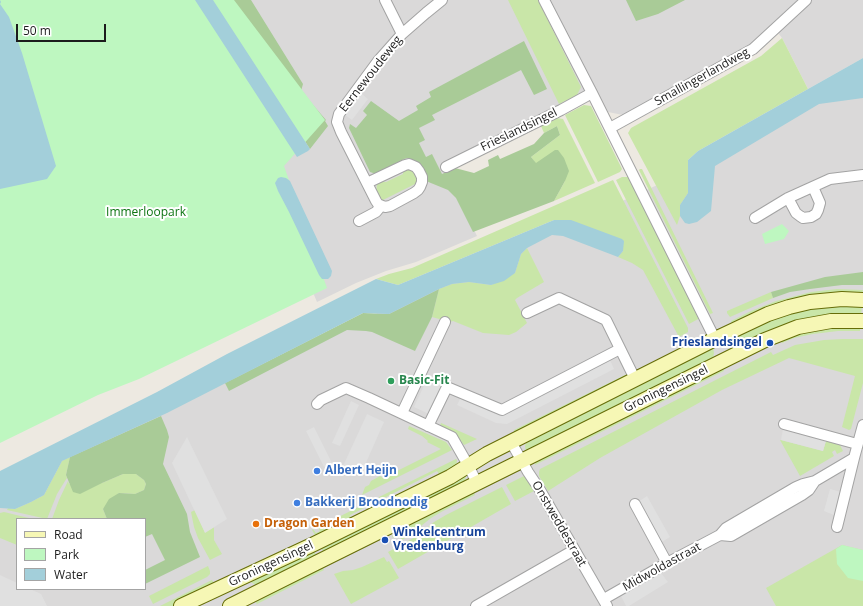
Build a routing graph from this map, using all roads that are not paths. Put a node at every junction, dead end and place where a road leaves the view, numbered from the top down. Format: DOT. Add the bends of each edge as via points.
graph roads {
  1 [pos="385,0"];
  2 [pos="442,0"];
  3 [pos="544,0"];
  4 [pos="806,0"];
  5 [pos="402,34"];
  6 [pos="592,93"];
  7 [pos="610,128"];
  8 [pos="446,167"];
  9 [pos="863,175"];
  10 [pos="367,183"];
  11 [pos="814,187"];
  12 [pos="788,198"];
  13 [pos="381,206"];
  14 [pos="755,218"];
  15 [pos="359,221"];
  16 [pos="863,300"];
  17 [pos="527,313"];
  18 [pos="863,321"];
  19 [pos="445,322"];
  20 [pos="716,339"];
  21 [pos="620,350"];
  22 [pos="726,359"];
  23 [pos="635,379"];
  24 [pos="317,404"];
  25 [pos="402,413"];
  26 [pos="784,424"];
  27 [pos="863,425"];
  28 [pos="428,426"];
  29 [pos="511,442"];
  30 [pos="857,444"];
  31 [pos="854,458"];
  32 [pos="522,460"];
  33 [pos="468,465"];
  34 [pos="476,484"];
  35 [pos="635,504"];
  36 [pos="837,527"];
  37 [pos="574,550"];
  38 [pos="666,563"];
  39 [pos="605,603"];
  40 [pos="181,606"];
  41 [pos="230,606"];
  42 [pos="476,606"];
  1 -- 5 [label="street"];
  2 -- 5 [label="street, Eernewoudeweg"];
  3 -- 6 [label="street"];
  4 -- 7 [label="street, Smallingerlandweg" via="753,49"];
  5 -- 10 [label="street, Eernewoudeweg" via="339,114 337,122"];
  6 -- 7 [label="street"];
  6 -- 8 [label="street, Frieslandsingel"];
  7 -- 20 [label="street"];
  9 -- 11 [label="street" via="830,179"];
  10 -- 13 [label="street, Eernewoudeweg"];
  10 -- 13 [label="street" via="409,164 419,171 422,182 418,190 390,206"];
  11 -- 12 [label="street"];
  11 -- 12 [label="street" via="820,203 816,214 811,217 803,218 796,213"];
  12 -- 14 [label="street"];
  13 -- 15 [label="street" via="376,212"];
  16 -- 20 [label="street, Groningensingel" via="810,302 789,307 768,314"];
  17 -- 21 [label="street, Groningensingel" via="559,298 606,320"];
  18 -- 22 [label="street, Groningensingel" via="831,321 798,327"];
  19 -- 25 [label="street"];
  20 -- 22 [label="street"];
  20 -- 23 [label="street, Groningensingel"];
  21 -- 23 [label="street, Groningensingel"];
  21 -- 28 [label="street" via="502,410 447,387"];
  22 -- 32 [label="street, Groningensingel"];
  23 -- 29 [label="street, Groningensingel"];
  24 -- 25 [label="street" via="346,388"];
  25 -- 28 [label="street"];
  26 -- 30 [label="street"];
  27 -- 30 [label="street"];
  28 -- 33 [label="street" via="452,437"];
  29 -- 32 [label="street, Onstweddestraat"];
  29 -- 33 [label="street, Groningensingel"];
  30 -- 31 [label="street"];
  31 -- 36 [label="street"];
  31 -- 38 [label="street, Midwoldastraat" via="815,481 803,484 726,528 720,535"];
  32 -- 34 [label="street, Groningensingel"];
  32 -- 37 [label="street, Onstweddestraat"];
  33 -- 34 [label="street"];
  33 -- 40 [label="street, Groningensingel" via="314,544"];
  34 -- 41 [label="street, Groningensingel"];
  35 -- 38 [label="street"];
  37 -- 39 [label="street, Onstweddestraat"];
  37 -- 42 [label="street"];
  38 -- 39 [label="street, Midwoldastraat"];
}
